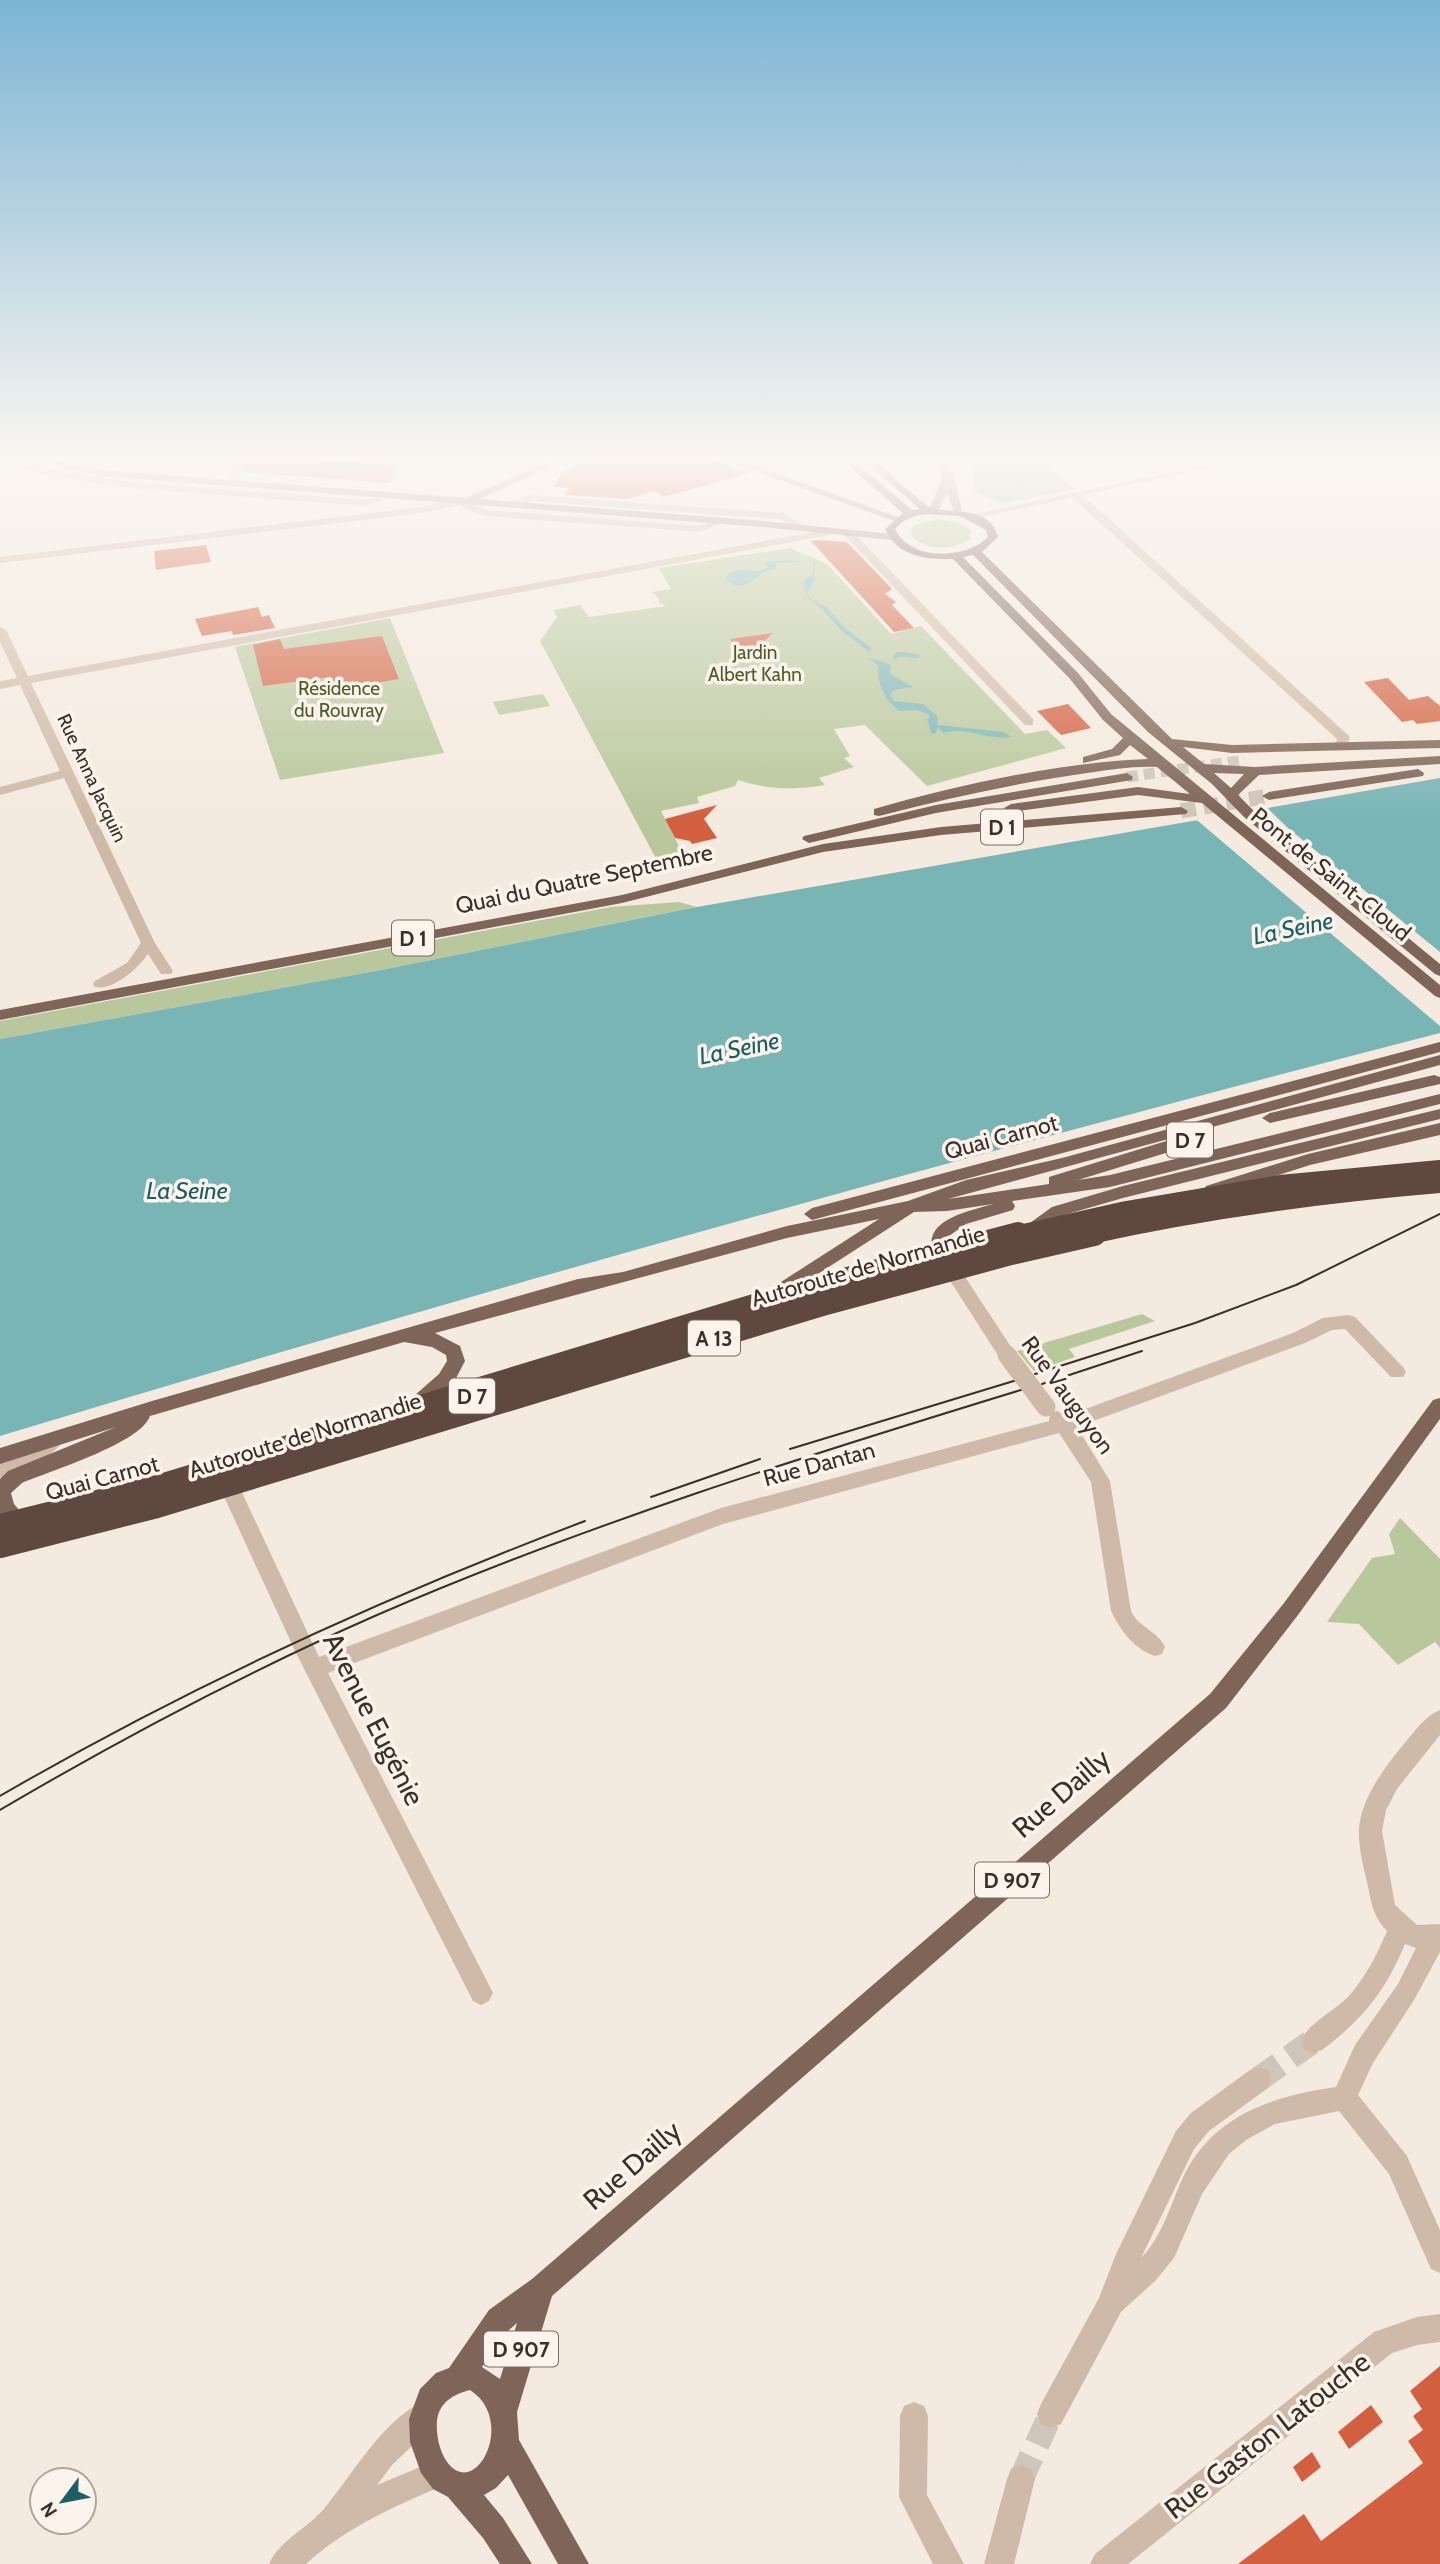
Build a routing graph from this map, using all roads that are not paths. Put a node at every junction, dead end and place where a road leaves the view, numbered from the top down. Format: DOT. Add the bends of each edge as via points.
graph roads {
  1 [pos="570,579"];
  2 [pos="892,579"];
  3 [pos="978,579"];
  4 [pos="1003,579"];
  5 [pos="1168,579"];
  6 [pos="0,630"];
  7 [pos="1074,676"];
  8 [pos="24,680"];
  9 [pos="0,685"];
  10 [pos="1029,722"];
  11 [pos="1129,738"];
  12 [pos="1167,742"];
  13 [pos="1440,744"];
  14 [pos="1340,747"];
  15 [pos="1227,750"];
  16 [pos="1440,753"];
  17 [pos="1245,760"];
  18 [pos="1440,760"];
  19 [pos="1158,763"];
  20 [pos="1184,766"];
  21 [pos="1440,769"];
  22 [pos="1232,770"];
  23 [pos="1255,771"];
  24 [pos="69,773"];
  25 [pos="1030,777"];
  26 [pos="1127,777"];
  27 [pos="0,790"];
  28 [pos="1232,794"];
  29 [pos="1089,796"];
  30 [pos="1269,796"];
  31 [pos="1205,800"];
  32 [pos="1181,811"];
  33 [pos="1249,814"];
  34 [pos="804,841"];
  35 [pos="823,848"];
  36 [pos="148,943"];
  37 [pos="166,971"];
  38 [pos="1440,971"];
  39 [pos="100,984"];
  40 [pos="1440,993"];
  41 [pos="0,1004"];
  42 [pos="0,1015"];
  43 [pos="1440,1047"];
  44 [pos="1440,1060"];
  45 [pos="1434,1080"];
  46 [pos="1440,1098"];
  47 [pos="1440,1114"];
  48 [pos="1440,1129"];
  49 [pos="1440,1170"];
  50 [pos="1440,1184"];
  51 [pos="1069,1189"];
  52 [pos="947,1205"];
  53 [pos="911,1206"];
  54 [pos="1032,1228"];
  55 [pos="942,1255"];
  56 [pos="578,1286"];
  57 [pos="741,1317"];
  58 [pos="393,1338"];
  59 [pos="1397,1372"];
  60 [pos="152,1408"];
  61 [pos="404,1416"];
  62 [pos="1436,1418"];
  63 [pos="1064,1424"];
  64 [pos="54,1440"];
  65 [pos="0,1456"];
  66 [pos="0,1469"];
  67 [pos="222,1469"];
  68 [pos="11,1525"];
  69 [pos="0,1531"];
  70 [pos="0,1546"];
  71 [pos="1155,1647"];
  72 [pos="315,1668"];
  73 [pos="1440,1720"];
  74 [pos="1400,1928"];
  75 [pos="1437,1938"];
  76 [pos="481,1993"];
  77 [pos="1313,2041"];
  78 [pos="1259,2079"];
  79 [pos="1344,2098"];
  80 [pos="1440,2260"];
  81 [pos="541,2288"];
  82 [pos="1110,2305"];
  83 [pos="1440,2328"];
  84 [pos="459,2377"];
  85 [pos="504,2410"];
  86 [pos="1051,2414"];
  87 [pos="423,2416"];
  88 [pos="914,2416"];
  89 [pos="506,2444"];
  90 [pos="1021,2479"];
  91 [pos="448,2480"];
  92 [pos="320,2533"];
  93 [pos="284,2564"];
  94 [pos="517,2564"];
  95 [pos="574,2564"];
  96 [pos="949,2564"];
  97 [pos="999,2564"];
  98 [pos="1105,2564"];
  1 -- 8 [label="street"];
  2 -- 10 [label="street"];
  3 -- 7 [label="main road"];
  4 -- 12 [label="main road"];
  5 -- 14 [label="street" via="1344,738"];
  6 -- 8 [label="street, Rue Anna Jacquin"];
  7 -- 11 [label="main road"];
  7 -- 20 [label="main road"];
  8 -- 9 [label="street"];
  8 -- 24 [label="street, Rue Anna Jacquin"];
  11 -- 19 [label="main road"];
  11 -- 25 [label="main road" via="1116,752 1050,767"];
  12 -- 15 [label="main road"];
  12 -- 20 [label="main road"];
  13 -- 14 [label="main road"];
  14 -- 15 [label="main road"];
  15 -- 20 [label="main road"];
  15 -- 22 [label="main road" via="1220,762"];
  16 -- 17 [label="main road"];
  18 -- 23 [label="main road"];
  19 -- 20 [label="main road"];
  19 -- 25 [label="main road"];
  20 -- 22 [label="main road"];
  20 -- 28 [label="main road"];
  20 -- 29 [label="main road" via="1142,783"];
  20 -- 31 [label="main road, Pont de Saint-Cloud"];
  20 -- 33 [label="main road" via="1231,807"];
  21 -- 30 [label="main road"];
  22 -- 23 [label="main road"];
  23 -- 28 [label="main road"];
  24 -- 27 [label="street"];
  24 -- 36 [label="street, Rue Anna Jacquin"];
  25 -- 34 [label="main road" via="926,797"];
  26 -- 34 [label="main road, Quai du Quatre Septembre / D 1" via="936,809"];
  28 -- 33 [label="main road"];
  29 -- 31 [label="main road" via="1148,791"];
  29 -- 35 [label="main road" via="919,824"];
  31 -- 40 [label="main road, Pont de Saint-Cloud"];
  32 -- 35 [label="main road, Quai du Quatre Septembre / D 1" via="908,835"];
  33 -- 38 [label="main road, Pont de Saint-Cloud"];
  34 -- 37 [label="main road, Quai du Quatre Septembre / D 1" via="618,889"];
  35 -- 42 [label="main road, Quai du Quatre Septembre / D 1" via="622,899"];
  36 -- 37 [label="street, Rue Anna Jacquin"];
  36 -- 39 [label="street" via="132,966"];
  37 -- 39 [label="main road, Quai du Quatre Septembre / D 1"];
  39 -- 41 [label="main road, Quai du Quatre Septembre / D 1"];
  43 -- 56 [label="main road, Quai Carnot / D 7" via="751,1230 622,1267"];
  44 -- 53 [label="main road, Quai Carnot / D 7" via="966,1186"];
  45 -- 52 [label="main road, Quai Carnot / D 7" via="1236,1125 1049,1183"];
  46 -- 51 [label="main road, Quai Carnot / D 7"];
  47 -- 54 [label="main road, Quai Carnot / D 7" via="1123,1192 1058,1211"];
  48 -- 54 [label="main road, Quai Carnot / D 7" via="1308,1160 1213,1189"];
  49 -- 68 [label="highway, Autoroute de Normandie / A 13, bridge" via="1280,1184 1126,1210 1001,1238 810,1289 154,1488"];
  50 -- 70 [label="highway, Autoroute de Normandie / A 13, bridge" via="1346,1192 1134,1225 1011,1253 819,1305 157,1506"];
  51 -- 52 [label="main road, Quai Carnot / D 7"];
  51 -- 55 [label="main road" via="960,1220 940,1234"];
  52 -- 53 [label="main road, Quai Carnot / D 7"];
  53 -- 56 [label="main road, Quai Carnot / D 7" via="787,1231 623,1278"];
  53 -- 57 [label="main road, Quai Carnot / D 7"];
  54 -- 55 [label="main road, Quai Carnot / D 7"];
  55 -- 57 [label="main road, Quai Carnot / D 7"];
  55 -- 63 [label="street, Rue Vauguyon, bridge" via="1007,1355"];
  56 -- 58 [label="main road, Quai Carnot / D 7"];
  57 -- 61 [label="main road, Quai Carnot / D 7"];
  58 -- 60 [label="main road, Quai Carnot / D 7"];
  58 -- 61 [label="main road" via="436,1340 454,1351 456,1361 446,1379"];
  59 -- 63 [label="street, Rue Dantan" via="1349,1322 1329,1322 1299,1338"];
  60 -- 64 [label="main road, Quai Carnot / D 7"];
  60 -- 68 [label="main road" via="118,1436 15,1477 1,1490"];
  61 -- 67 [label="main road, Quai Carnot / D 7"];
  62 -- 81 [label="main road, Rue Dailly / D 907" via="1218,1701"];
  63 -- 71 [label="street, Rue Vauguyon" via="1100,1481 1121,1611 1127,1624"];
  63 -- 72 [label="street, Rue Dantan" via="721,1516"];
  64 -- 65 [label="main road, Quai Carnot / D 7"];
  64 -- 66 [label="street"];
  67 -- 68 [label="main road, Quai Carnot / D 7"];
  67 -- 72 [label="street, Avenue Eugénie"];
  68 -- 69 [label="main road, Quai Carnot / D 7"];
  72 -- 76 [label="street, Avenue Eugénie"];
  73 -- 74 [label="street" via="1414,1744 1371,1826 1382,1906"];
  74 -- 75 [label="street"];
  74 -- 77 [label="street" via="1364,1999"];
  75 -- 79 [label="street" via="1364,2054"];
  78 -- 82 [label="street" via="1200,2122 1185,2140 1125,2263"];
  79 -- 80 [label="street" via="1398,2165"];
  79 -- 82 [label="street" via="1272,2111 1221,2145 1193,2185 1166,2249 1143,2278"];
  81 -- 84 [label="main road, Rue Dailly / D 907" via="499,2320"];
  81 -- 85 [label="main road, D 907"];
  82 -- 86 [label="street"];
  83 -- 98 [label="street, Rue Gaston Latouche" via="1384,2342"];
  84 -- 85 [label="main road, D 907" via="482,2380"];
  84 -- 87 [label="main road, Rue Dailly / D 907" via="441,2385"];
  85 -- 89 [label="main road, D 907"];
  87 -- 91 [label="main road" via="425,2453"];
  87 -- 92 [label="street" via="383,2455"];
  88 -- 96 [label="street" via="913,2497"];
  89 -- 91 [label="main road" via="498,2465 483,2481 471,2487"];
  89 -- 95 [label="main road, D 907"];
  90 -- 97 [label="street"];
  91 -- 92 [label="street" via="385,2496"];
  91 -- 94 [label="main road" via="493,2528"];
  92 -- 93 [label="street"];
}
